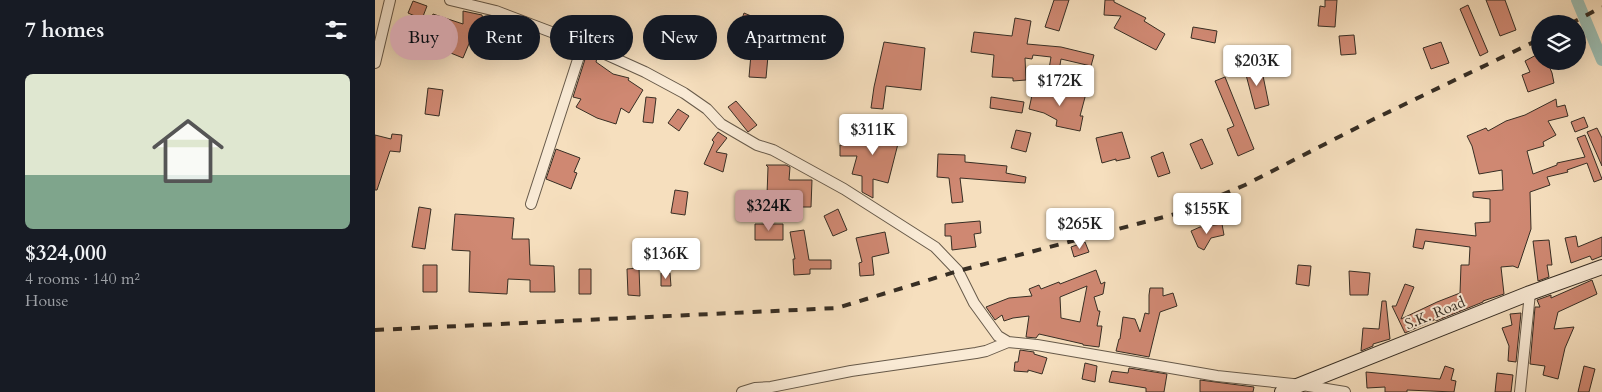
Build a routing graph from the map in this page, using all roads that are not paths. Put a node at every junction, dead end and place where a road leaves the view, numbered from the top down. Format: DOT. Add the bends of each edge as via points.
graph roads {
  1 [pos="390,0"];
  2 [pos="449,0"];
  3 [pos="550,31"];
  4 [pos="578,60"];
  5 [pos="618,60"];
  6 [pos="375,63"];
  7 [pos="531,204"];
  8 [pos="1602,267"];
  9 [pos="1530,293"];
  10 [pos="1007,342"];
  11 [pos="1302,385"];
  12 [pos="741,392"];
  13 [pos="1282,392"];
  14 [pos="1345,392"];
  15 [pos="1520,392"];
  1 -- 6 [label="street"];
  2 -- 3 [label="street" via="496,11"];
  4 -- 7 [label="street"];
  5 -- 10 [label="street" via="684,93 707,109 721,124 844,189 935,247 958,271 974,303 998,336"];
  8 -- 9 [label="main road, S.K. Road"];
  9 -- 11 [label="main road, S.K. Road"];
  9 -- 15 [label="street"];
  10 -- 11 [label="street" via="1217,376"];
  10 -- 12 [label="street" via="987,351 851,370"];
  11 -- 13 [label="main road, S.K. Road"];
  11 -- 14 [label="street"];
}
